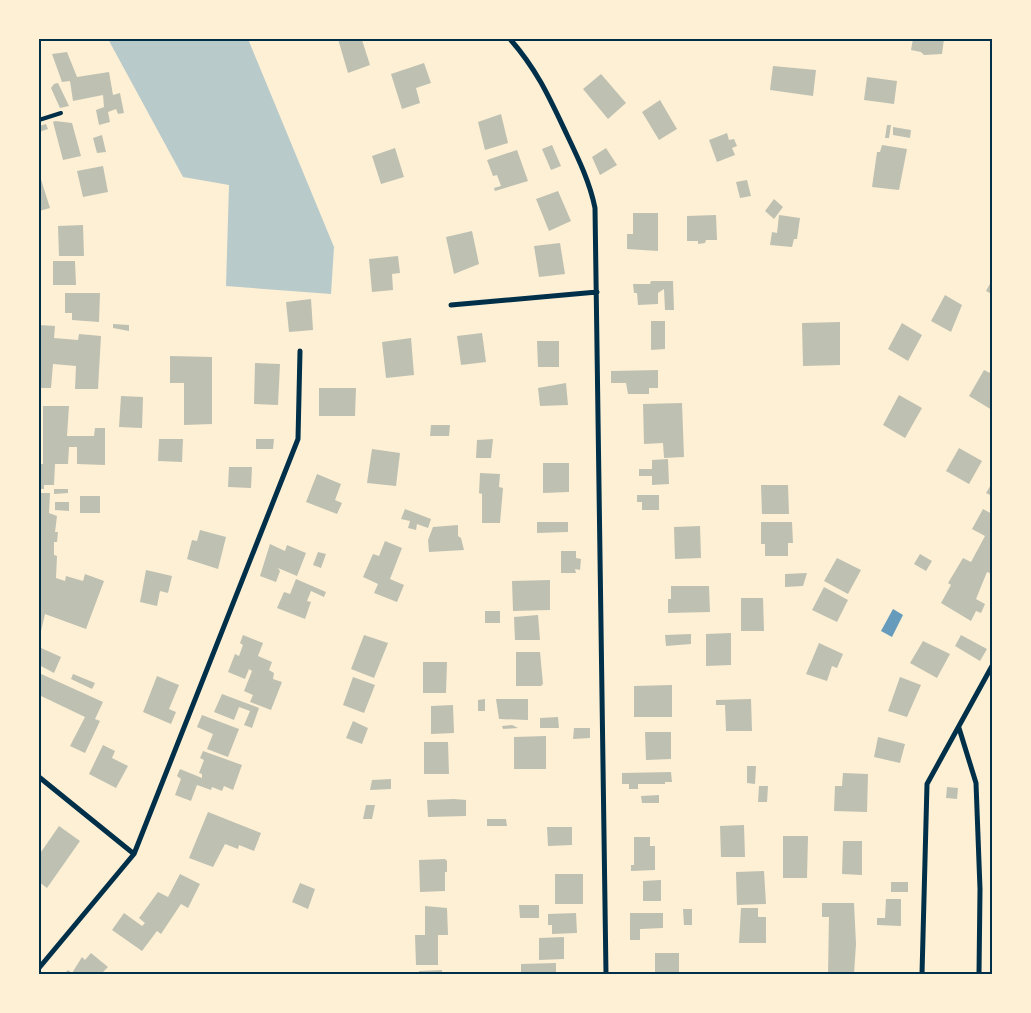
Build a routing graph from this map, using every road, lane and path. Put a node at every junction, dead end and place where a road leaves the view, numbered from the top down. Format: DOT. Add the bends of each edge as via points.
graph roads {
  1 [pos="510,39"];
  2 [pos="61,113"];
  3 [pos="39,120"];
  4 [pos="597,292"];
  5 [pos="451,306"];
  6 [pos="300,352"];
  7 [pos="992,666"];
  8 [pos="959,728"];
  9 [pos="39,777"];
  10 [pos="134,854"];
  11 [pos="39,968"];
  12 [pos="606,974"];
  13 [pos="922,974"];
  14 [pos="978,974"];
  1 -- 4 [label="street" via="541,79 585,173 595,208"];
  2 -- 3 [label="lane"];
  4 -- 5 [label="street"];
  4 -- 12 [label="street"];
  6 -- 10 [label="street" via="298,439"];
  7 -- 8 [label="street"];
  8 -- 13 [label="street" via="927,784"];
  8 -- 14 [label="street" via="976,782 980,889"];
  9 -- 10 [label="street"];
  10 -- 11 [label="street"];
}
